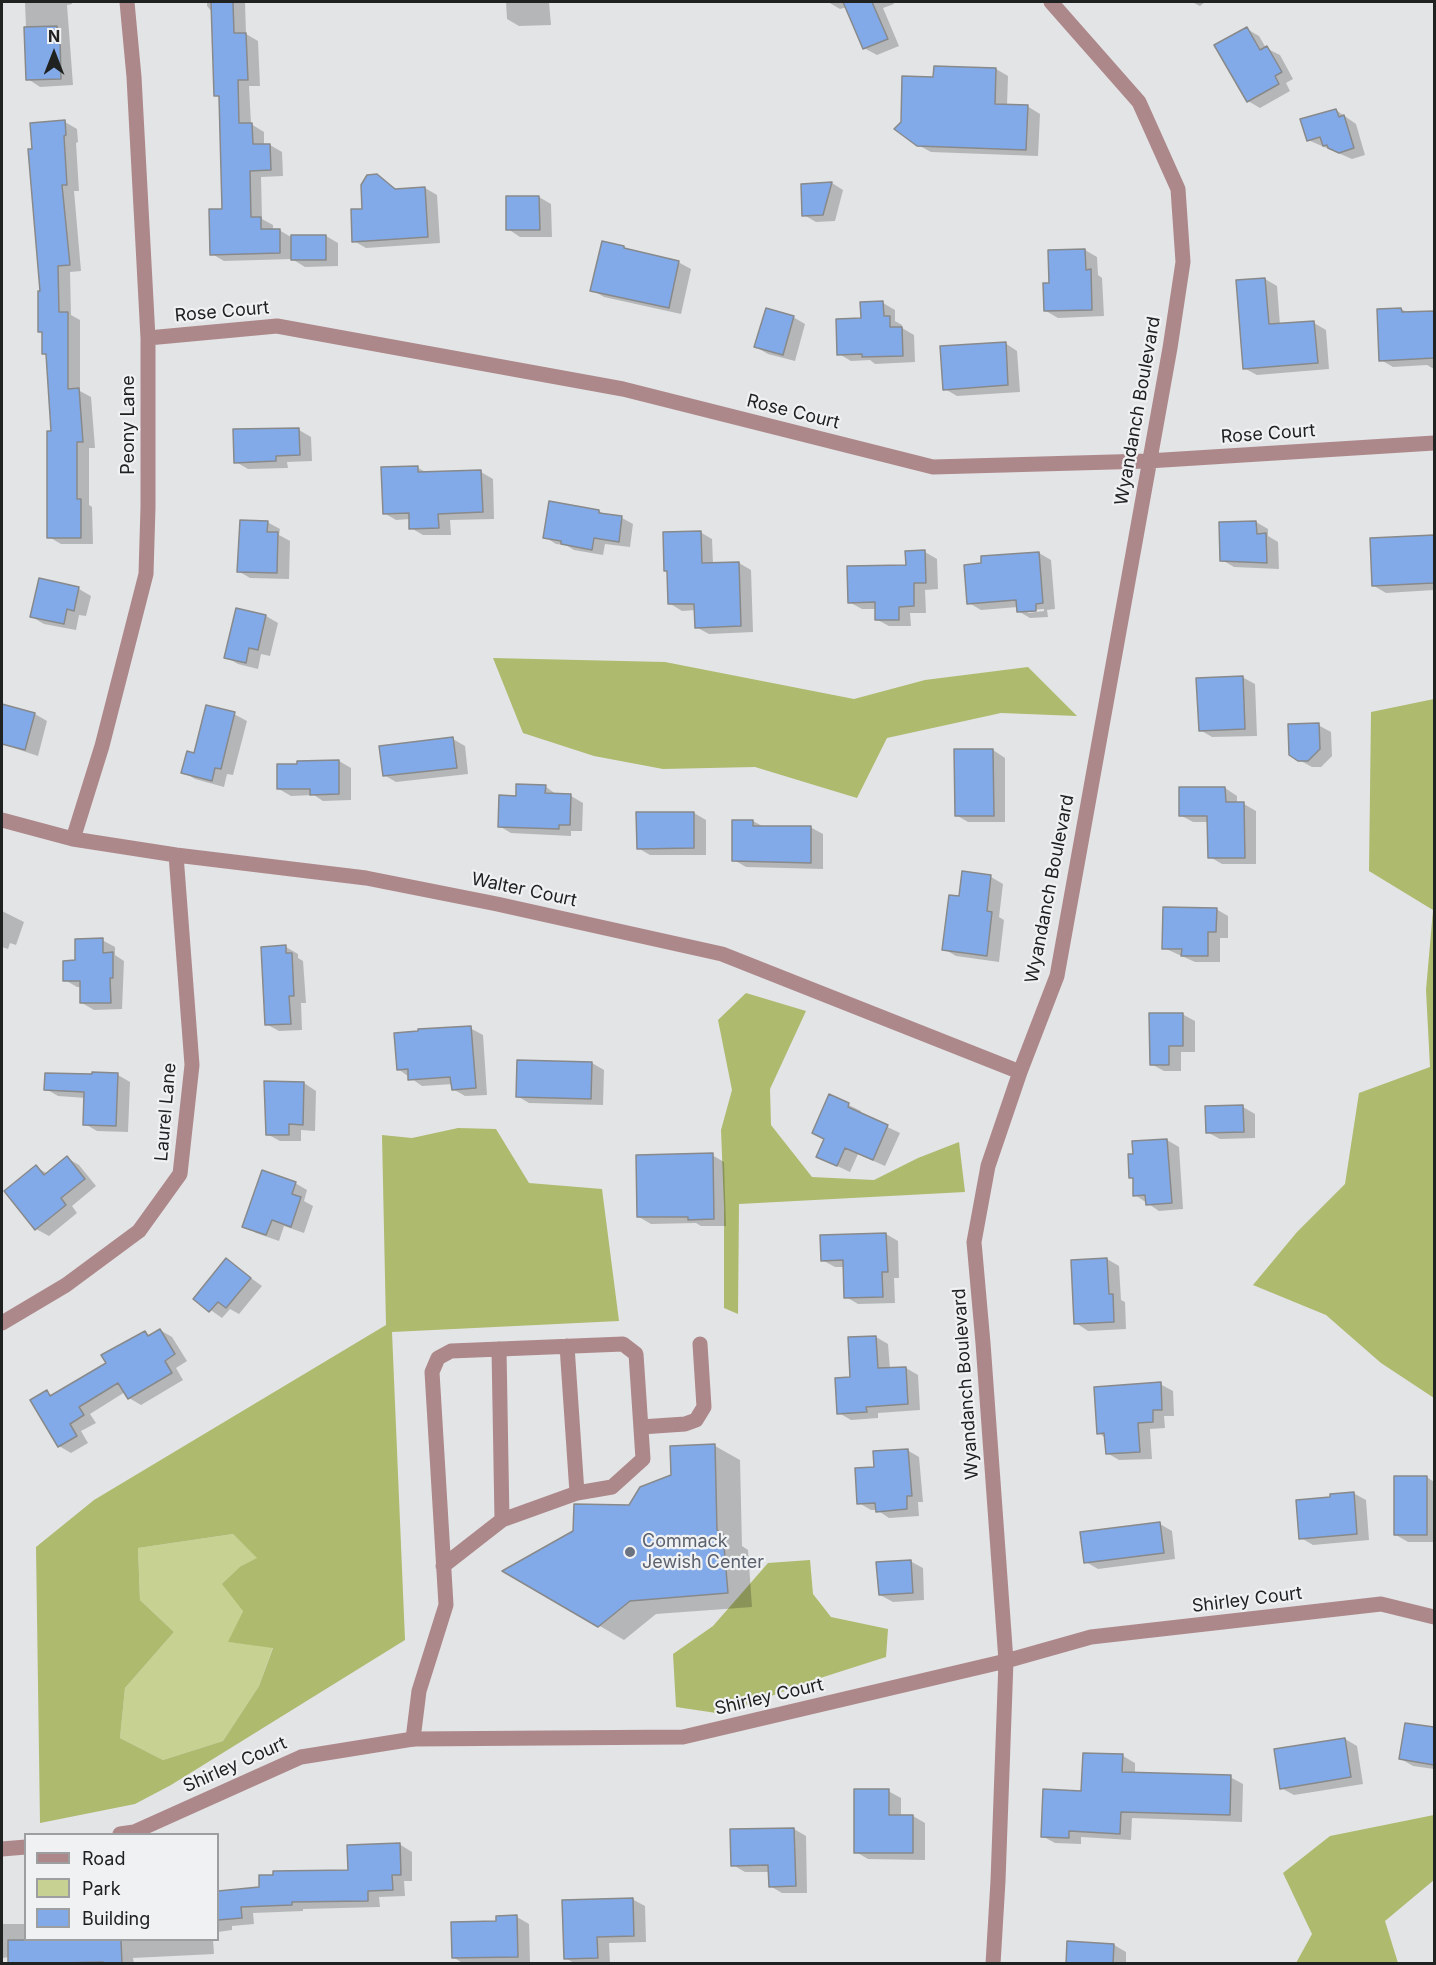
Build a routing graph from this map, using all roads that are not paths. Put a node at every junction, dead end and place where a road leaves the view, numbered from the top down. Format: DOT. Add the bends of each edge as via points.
graph roads {
  1 [pos="128,2"];
  2 [pos="1052,2"];
  3 [pos="148,338"];
  4 [pos="1434,443"];
  5 [pos="1148,461"];
  6 [pos="2,820"];
  7 [pos="73,839"];
  8 [pos="176,855"];
  9 [pos="1020,1072"];
  10 [pos="2,1323"];
  11 [pos="700,1344"];
  12 [pos="567,1346"];
  13 [pos="499,1349"];
  14 [pos="641,1427"];
  15 [pos="577,1493"];
  16 [pos="502,1520"];
  17 [pos="443,1566"];
  18 [pos="1434,1617"];
  19 [pos="1006,1661"];
  20 [pos="413,1739"];
  21 [pos="127,1833"];
  22 [pos="24,1847"];
  23 [pos="2,1849"];
  24 [pos="993,1964"];
  1 -- 3 [label="street, Peony Lane"];
  2 -- 5 [label="street, Wyandanch Boulevard" via="1138,102 1178,189 1183,262"];
  3 -- 5 [label="street, Rose Court" via="277,326 623,389 933,467"];
  3 -- 7 [label="street, Peony Lane" via="146,574 102,746"];
  4 -- 5 [label="street, Rose Court"];
  5 -- 9 [label="street, Wyandanch Boulevard" via="1057,976"];
  6 -- 7 [label="street, Walter Court"];
  7 -- 8 [label="street, Walter Court"];
  8 -- 9 [label="street, Walter Court" via="366,879 722,954"];
  8 -- 10 [label="street, Laurel Lane" via="192,1065 180,1173 139,1231 66,1285"];
  9 -- 19 [label="street, Wyandanch Boulevard" via="988,1166 974,1242"];
  11 -- 14 [label="street" via="704,1407 696,1420"];
  12 -- 13 [label="street"];
  12 -- 14 [label="street" via="623,1344 636,1354"];
  12 -- 15 [label="street"];
  13 -- 16 [label="street"];
  13 -- 17 [label="street" via="451,1351 438,1358 432,1372"];
  14 -- 15 [label="street" via="643,1458 612,1486"];
  15 -- 16 [label="street"];
  16 -- 17 [label="street"];
  17 -- 20 [label="street" via="446,1605 419,1691"];
  18 -- 19 [label="street, Shirley Court" via="1381,1604 1091,1637"];
  19 -- 20 [label="street, Shirley Court" via="683,1737"];
  19 -- 24 [label="street, Wyandanch Boulevard"];
  20 -- 21 [label="street, Shirley Court" via="301,1757"];
  22 -- 23 [label="street"];
}
